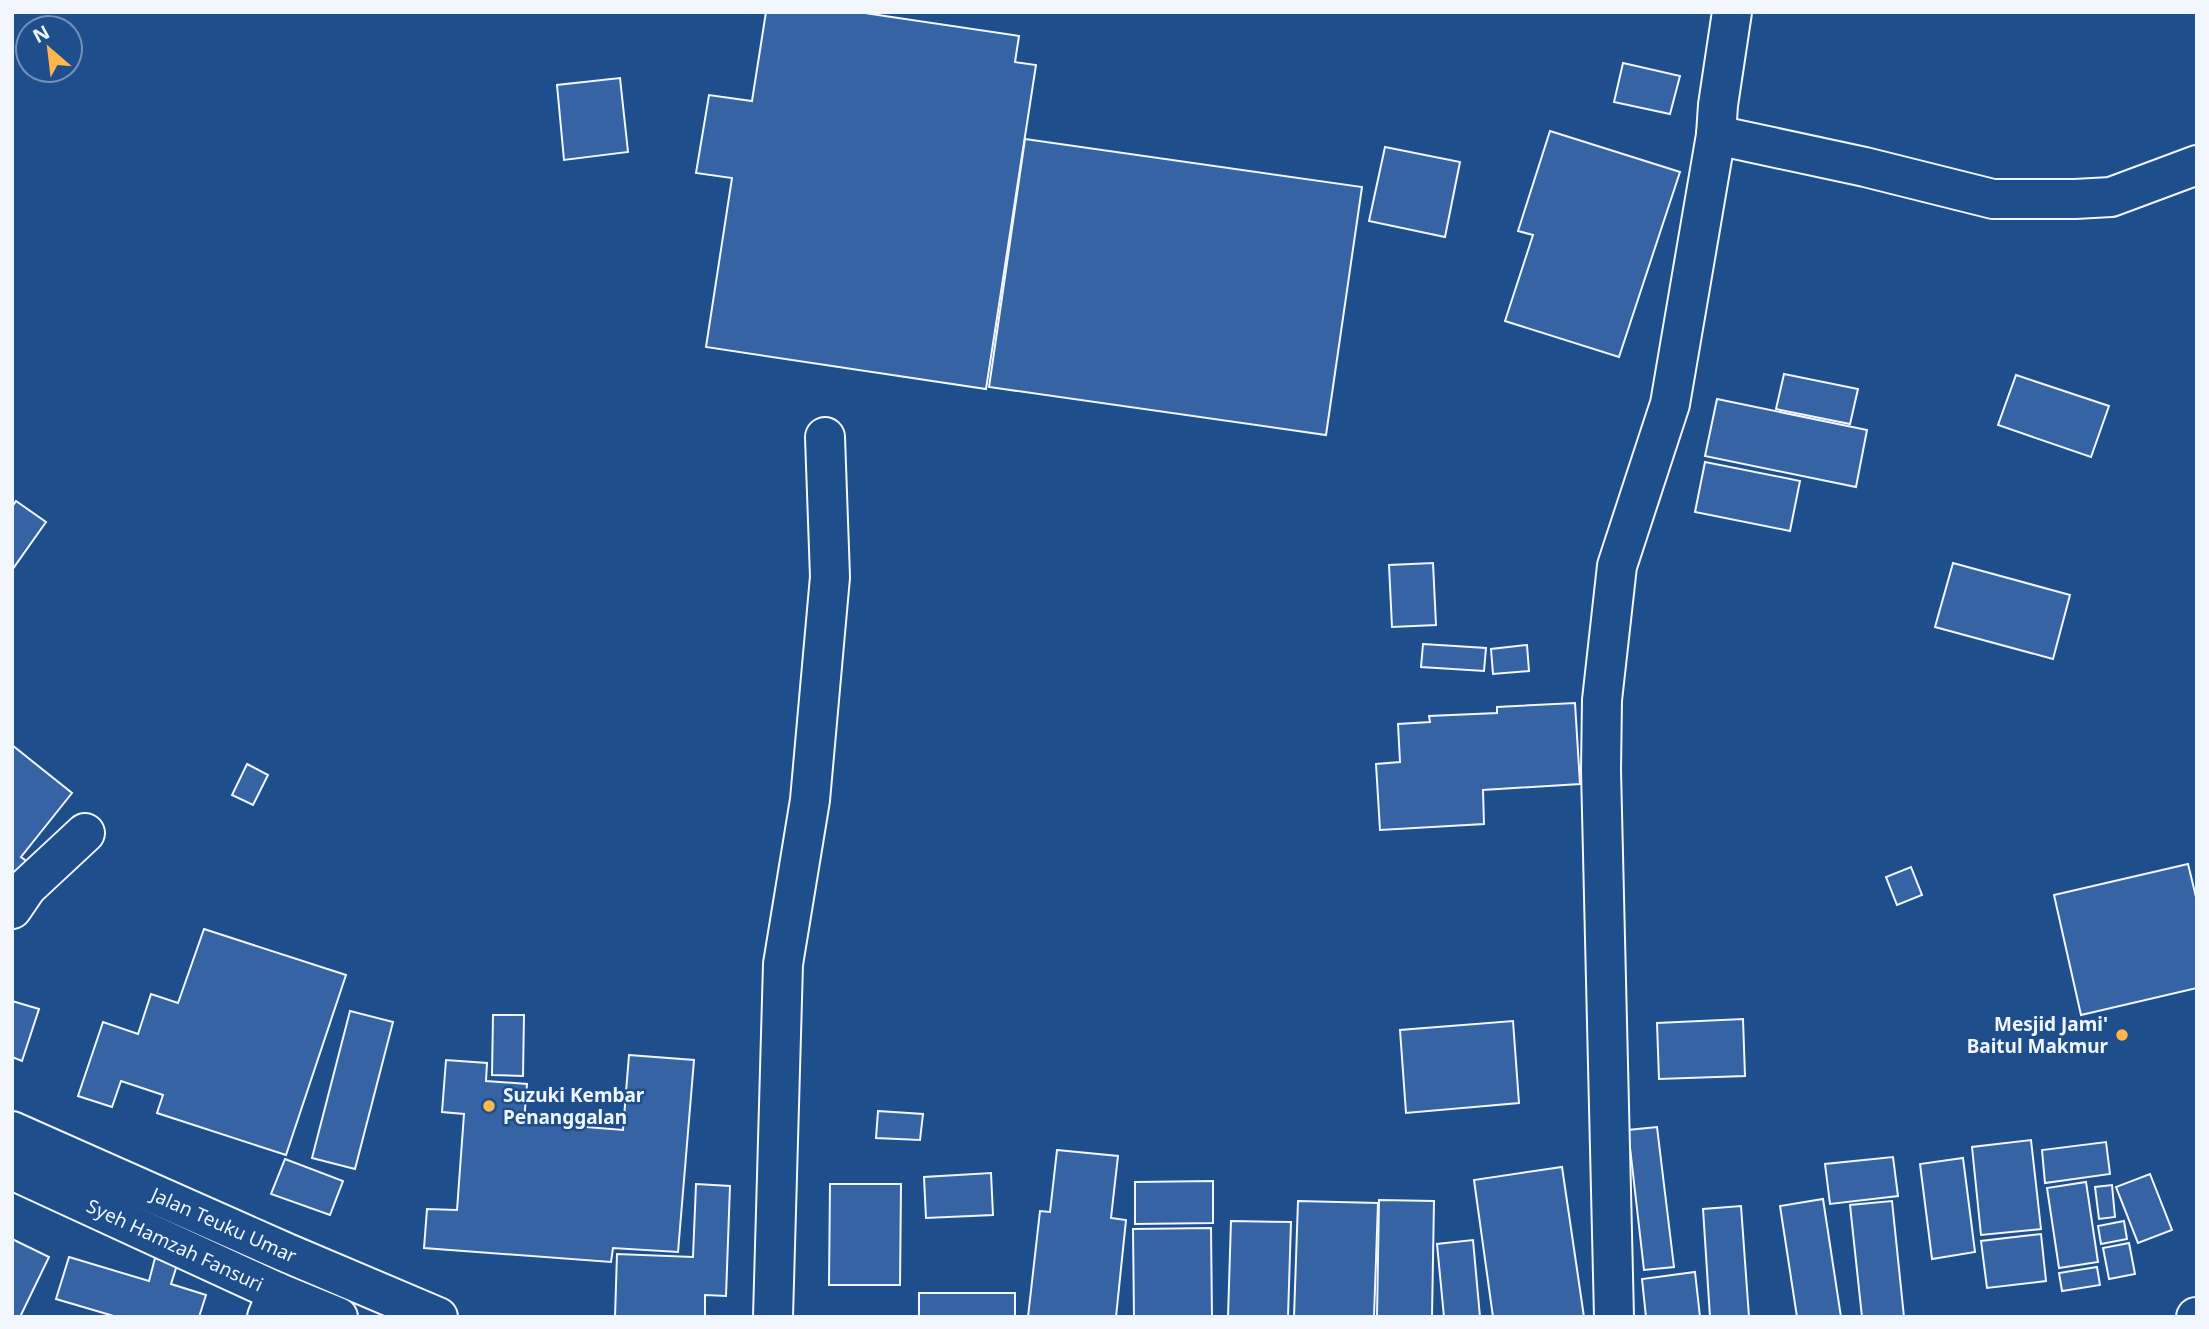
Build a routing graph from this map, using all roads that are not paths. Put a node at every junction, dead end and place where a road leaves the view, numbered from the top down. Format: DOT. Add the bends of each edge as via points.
graph roads {
  1 [pos="1732,12"];
  2 [pos="1716,135"];
  3 [pos="2197,165"];
  4 [pos="825,437"];
  5 [pos="85,834"];
  6 [pos="12,909"];
  7 [pos="12,1131"];
  8 [pos="12,1170"];
  9 [pos="272,1304"];
  10 [pos="338,1317"];
  11 [pos="438,1317"];
  12 [pos="773,1317"];
  13 [pos="1614,1317"];
  1 -- 2 [label="main road"];
  2 -- 3 [label="main road" via="1993,199 2111,197"];
  2 -- 13 [label="main road" via="1670,404 1617,566 1602,700"];
  4 -- 12 [label="main road" via="830,577 810,800 780,1001"];
  5 -- 6 [label="main road" via="27,887"];
  7 -- 11 [label="main road, Jalan Teuku Umar"];
  8 -- 9 [label="main road, Syeh Hamzah Fansuri"];
  9 -- 10 [label="main road, Syeh Hamzah Fansuri"];
}
